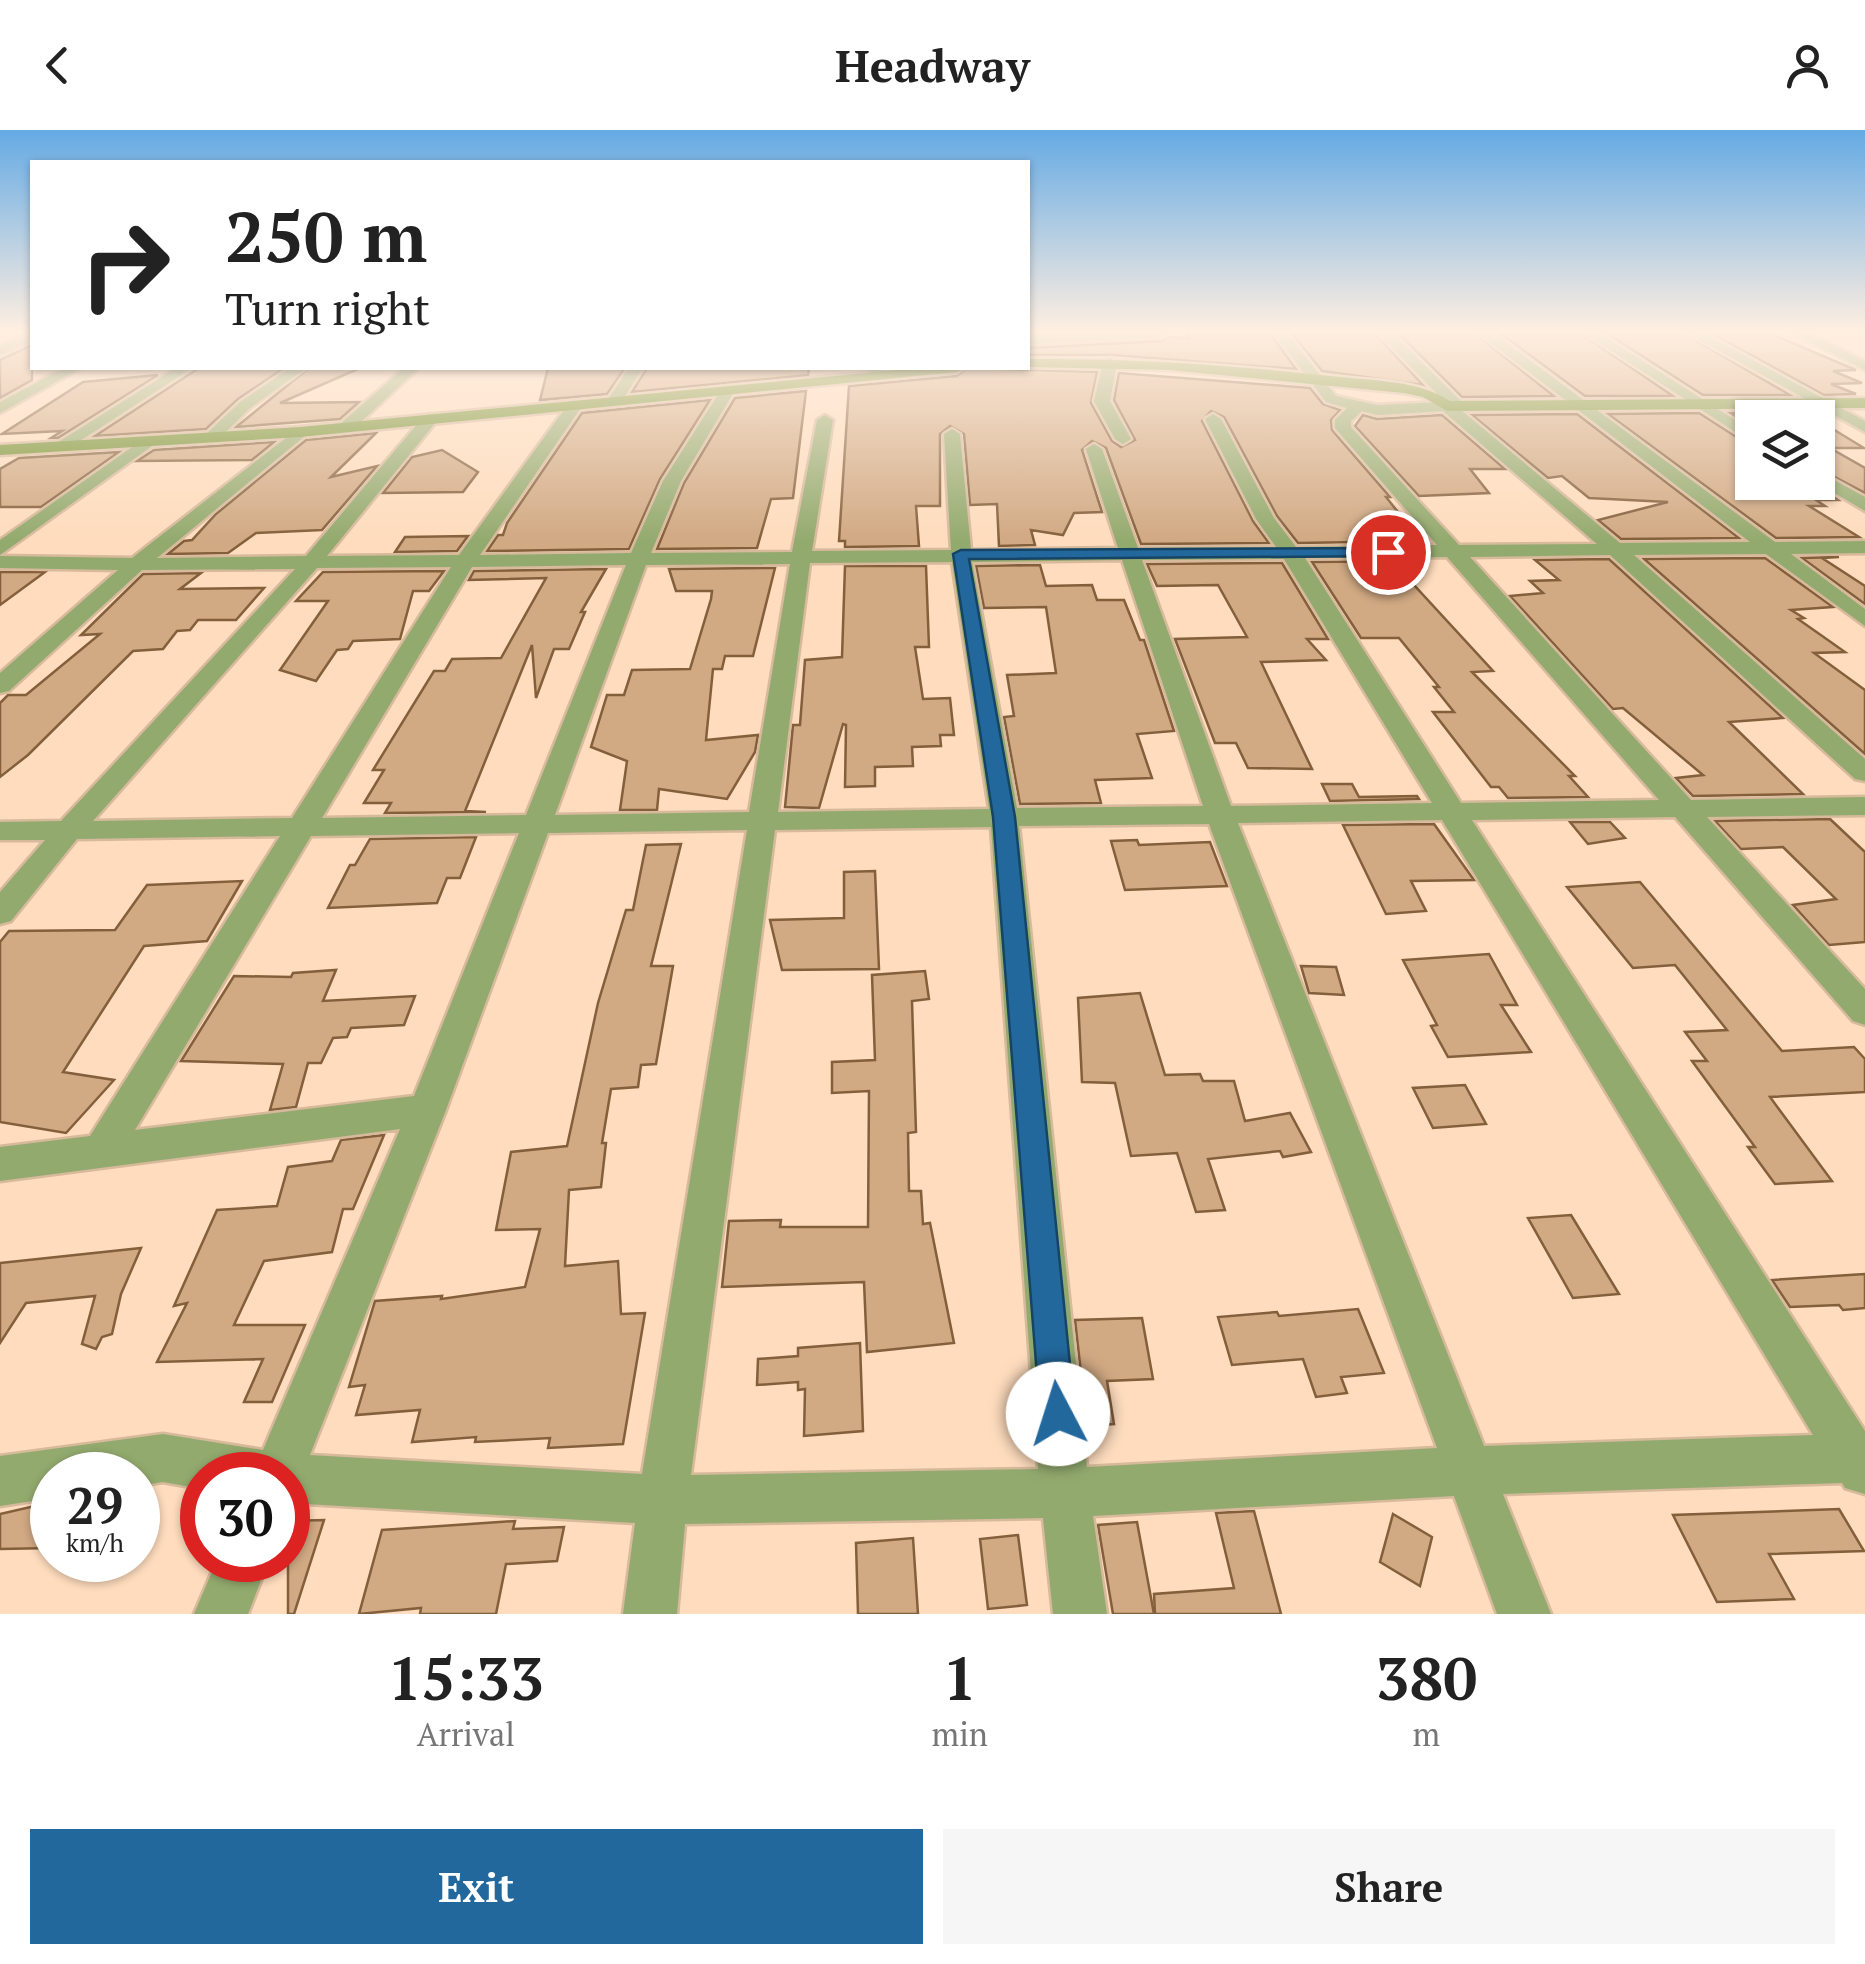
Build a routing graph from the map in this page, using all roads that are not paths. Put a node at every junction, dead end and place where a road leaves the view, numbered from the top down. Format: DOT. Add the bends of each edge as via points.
graph roads {
  1 [pos="131,402"];
  2 [pos="248,402"];
  3 [pos="374,402"];
  4 [pos="611,402"];
  5 [pos="720,402"];
  6 [pos="1103,402"];
  7 [pos="1340,402"];
  8 [pos="1445,402"];
  9 [pos="1449,402"];
  10 [pos="1692,402"];
  11 [pos="1574,403"];
  12 [pos="1835,403"];
  13 [pos="1865,403"];
  14 [pos="1695,404"];
  15 [pos="1735,404"];
  16 [pos="574,406"];
  17 [pos="1452,406"];
  18 [pos="1356,408"];
  19 [pos="1835,411"];
  20 [pos="1213,418"];
  21 [pos="430,419"];
  22 [pos="825,420"];
  23 [pos="1865,427"];
  24 [pos="345,428"];
  25 [pos="1735,428"];
  26 [pos="300,432"];
  27 [pos="952,434"];
  28 [pos="212,437"];
  29 [pos="1123,438"];
  30 [pos="151,441"];
  31 [pos="60,446"];
  32 [pos="1094,448"];
  33 [pos="3,451"];
  34 [pos="1835,486"];
  35 [pos="1865,505"];
  36 [pos="1865,547"];
  37 [pos="1768,548"];
  38 [pos="0,549"];
  39 [pos="1616,550"];
  40 [pos="1453,552"];
  41 [pos="1127,553"];
  42 [pos="1291,553"];
  43 [pos="961,554"];
  44 [pos="801,555"];
  45 [pos="638,558"];
  46 [pos="465,561"];
  47 [pos="0,562"];
  48 [pos="312,562"];
  49 [pos="137,564"];
  50 [pos="1865,618"];
  51 [pos="0,686"];
  52 [pos="1865,773"];
  53 [pos="1865,806"];
  54 [pos="1680,808"];
  55 [pos="1453,811"];
  56 [pos="1220,814"];
  57 [pos="1004,817"];
  58 [pos="764,820"];
  59 [pos="536,823"];
  60 [pos="304,826"];
  61 [pos="68,830"];
  62 [pos="0,831"];
  63 [pos="0,913"];
  64 [pos="1865,1012"];
  65 [pos="427,1110"];
  66 [pos="102,1151"];
  67 [pos="0,1164"];
  68 [pos="286,1452"];
  69 [pos="180,1461"];
  70 [pos="1861,1464"];
  71 [pos="1469,1471"];
  72 [pos="310,1479"];
  73 [pos="0,1481"];
  74 [pos="1065,1493"];
  75 [pos="663,1500"];
  76 [pos="234,1582"];
  77 [pos="221,1614"];
  78 [pos="650,1614"];
  79 [pos="1080,1614"];
  80 [pos="1524,1614"];
  1 -- 31 [label="street"];
  2 -- 28 [label="street"];
  3 -- 24 [label="street"];
  4 -- 16 [label="street"];
  5 -- 45 [label="street" via="672,481"];
  6 -- 29 [label="street"];
  7 -- 18 [label="street"];
  8 -- 17 [label="street"];
  9 -- 17 [label="street"];
  10 -- 14 [label="street"];
  11 -- 14 [label="street"];
  11 -- 17 [label="street"];
  11 -- 37 [label="street"];
  12 -- 13 [label="street"];
  14 -- 15 [label="street"];
  14 -- 25 [label="street"];
  16 -- 21 [label="street"];
  16 -- 46 [label="street"];
  17 -- 18 [label="street"];
  17 -- 39 [label="street"];
  18 -- 40 [label="street" via="1342,420 1344,428"];
  19 -- 23 [label="street"];
  20 -- 42 [label="street" via="1265,519"];
  21 -- 24 [label="street"];
  21 -- 48 [label="street"];
  22 -- 44 [label="street"];
  24 -- 26 [label="street"];
  26 -- 28 [label="street"];
  26 -- 49 [label="street"];
  27 -- 43 [label="street"];
  28 -- 30 [label="street"];
  30 -- 31 [label="street"];
  30 -- 38 [label="street"];
  31 -- 33 [label="street"];
  32 -- 41 [label="street"];
  34 -- 35 [label="street"];
  36 -- 37 [label="street"];
  37 -- 39 [label="street"];
  37 -- 50 [label="street"];
  39 -- 40 [label="street"];
  39 -- 52 [label="street"];
  40 -- 42 [label="street"];
  40 -- 54 [label="street"];
  41 -- 42 [label="street"];
  41 -- 43 [label="street"];
  41 -- 56 [label="street"];
  42 -- 55 [label="street"];
  43 -- 44 [label="street"];
  43 -- 57 [label="street"];
  44 -- 45 [label="street"];
  44 -- 58 [label="street"];
  45 -- 46 [label="street"];
  45 -- 59 [label="street"];
  46 -- 48 [label="street"];
  46 -- 60 [label="street"];
  47 -- 49 [label="street"];
  48 -- 49 [label="street"];
  48 -- 61 [label="street"];
  49 -- 51 [label="street"];
  53 -- 54 [label="street"];
  54 -- 55 [label="street"];
  54 -- 64 [label="street"];
  55 -- 56 [label="street"];
  55 -- 70 [label="street"];
  56 -- 57 [label="street"];
  56 -- 71 [label="street"];
  57 -- 58 [label="street"];
  57 -- 74 [label="street"];
  58 -- 59 [label="street"];
  58 -- 75 [label="street"];
  59 -- 60 [label="street"];
  59 -- 65 [label="street"];
  60 -- 61 [label="street"];
  60 -- 66 [label="street"];
  61 -- 62 [label="street"];
  61 -- 63 [label="street"];
  65 -- 66 [label="street"];
  65 -- 68 [label="street"];
  66 -- 67 [label="street"];
  69 -- 73 [label="street"];
  70 -- 71 [label="street"];
  71 -- 74 [label="street"];
  71 -- 80 [label="street"];
  72 -- 75 [label="street"];
  74 -- 75 [label="street"];
  74 -- 79 [label="street"];
  75 -- 78 [label="street"];
  76 -- 77 [label="street"];
}
